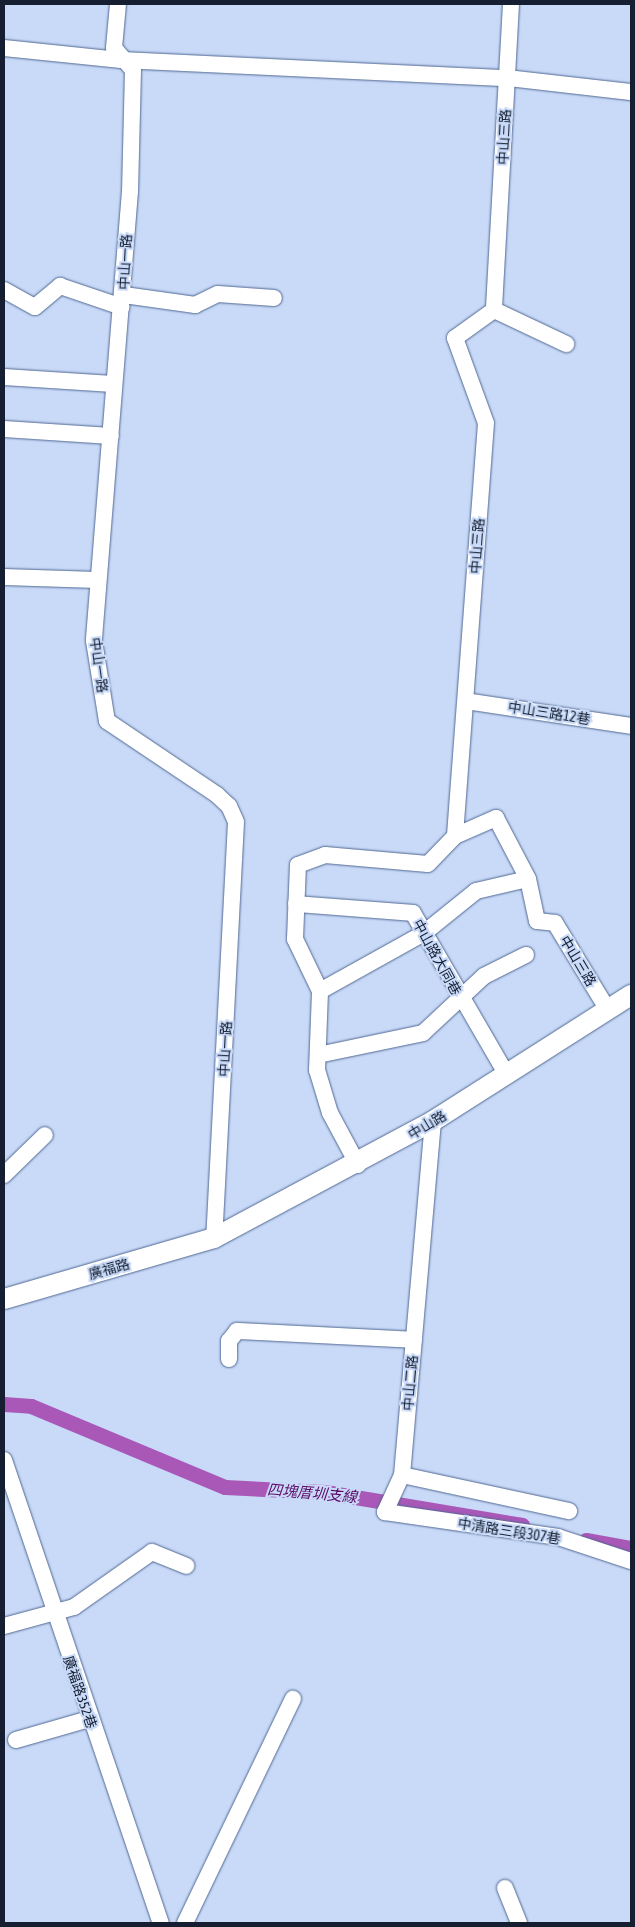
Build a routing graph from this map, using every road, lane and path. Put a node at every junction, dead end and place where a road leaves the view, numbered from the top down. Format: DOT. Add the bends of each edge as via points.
graph roads {
  1 [pos="118,4"];
  2 [pos="511,4"];
  3 [pos="4,48"];
  4 [pos="121,60"];
  5 [pos="508,78"];
  6 [pos="631,92"];
  7 [pos="4,290"];
  8 [pos="274,298"];
  9 [pos="123,301"];
  10 [pos="494,310"];
  11 [pos="566,344"];
  12 [pos="4,377"];
  13 [pos="113,384"];
  14 [pos="4,429"];
  15 [pos="111,436"];
  16 [pos="4,577"];
  17 [pos="97,580"];
  18 [pos="466,701"];
  19 [pos="631,726"];
  20 [pos="455,836"];
  21 [pos="528,879"];
  22 [pos="296,904"];
  23 [pos="424,932"];
  24 [pos="526,955"];
  25 [pos="320,992"];
  26 [pos="631,995"];
  27 [pos="462,1000"];
  28 [pos="608,1010"];
  29 [pos="318,1055"];
  30 [pos="506,1075"];
  31 [pos="433,1121"];
  32 [pos="45,1135"];
  33 [pos="358,1165"];
  34 [pos="4,1175"];
  35 [pos="214,1238"];
  36 [pos="4,1299"];
  37 [pos="414,1340"];
  38 [pos="229,1359"];
  39 [pos="4,1460"];
  40 [pos="402,1475"];
  41 [pos="569,1511"];
  42 [pos="385,1512"];
  43 [pos="631,1560"];
  44 [pos="186,1566"];
  45 [pos="56,1613"];
  46 [pos="4,1626"];
  47 [pos="293,1699"];
  48 [pos="89,1719"];
  49 [pos="16,1740"];
  50 [pos="505,1888"];
  51 [pos="161,1923"];
  52 [pos="185,1923"];
  53 [pos="520,1923"];
  1 -- 4 [label="street, 中山一路" via="114,48"];
  2 -- 5 [label="street, 中山三路"];
  3 -- 4 [label="street"];
  4 -- 5 [label="street"];
  4 -- 9 [label="street, 中山一路" via="132,70"];
  5 -- 6 [label="street"];
  5 -- 10 [label="street, 中山三路"];
  7 -- 9 [label="street" via="35,307 60,286"];
  8 -- 9 [label="street" via="218,294 195,305"];
  9 -- 13 [label="street, 中山一路"];
  10 -- 11 [label="street"];
  10 -- 18 [label="street, 中山三路" via="455,338 486,423"];
  12 -- 13 [label="street"];
  13 -- 15 [label="street, 中山一路"];
  14 -- 15 [label="street"];
  15 -- 17 [label="street, 中山一路"];
  16 -- 17 [label="street"];
  17 -- 35 [label="street, 中山一路" via="94,641 107,720 216,795 229,806 236,822"];
  18 -- 19 [label="street, 中山三路12巷"];
  18 -- 20 [label="street, 中山三路"];
  20 -- 21 [label="street, 中山三路" via="496,818"];
  20 -- 22 [label="street" via="428,864 325,855 298,865"];
  21 -- 23 [label="street" via="476,891"];
  21 -- 28 [label="street, 中山三路" via="538,921 555,923"];
  22 -- 23 [label="street, 中山路大同巷" via="413,913"];
  22 -- 25 [label="street" via="295,939"];
  23 -- 25 [label="street"];
  23 -- 27 [label="street, 中山路大同巷"];
  24 -- 27 [label="street" via="484,976"];
  25 -- 29 [label="street"];
  26 -- 28 [label="main road, 中山路"];
  27 -- 29 [label="street" via="423,1034"];
  27 -- 30 [label="street, 中山路大同巷"];
  28 -- 30 [label="main road, 中山路"];
  29 -- 33 [label="street" via="317,1070 330,1113"];
  30 -- 31 [label="main road, 中山路"];
  31 -- 33 [label="main road, 中山路"];
  31 -- 37 [label="street, 中山二路"];
  32 -- 34 [label="street"];
  33 -- 35 [label="main road, 中山路"];
  35 -- 36 [label="main road, 廣福路"];
  37 -- 38 [label="street" via="237,1332 229,1341"];
  37 -- 40 [label="street, 中山二路"];
  39 -- 45 [label="street, 廣福路352巷"];
  40 -- 41 [label="street"];
  40 -- 42 [label="street, 中山二路"];
  42 -- 43 [label="street, 中清路三段307巷" via="558,1537"];
  44 -- 45 [label="street" via="152,1552 74,1607"];
  45 -- 46 [label="street"];
  45 -- 48 [label="street, 廣福路352巷"];
  47 -- 52 [label="street"];
  48 -- 49 [label="street"];
  48 -- 51 [label="street, 廣福路352巷"];
  50 -- 53 [label="street"];
}
